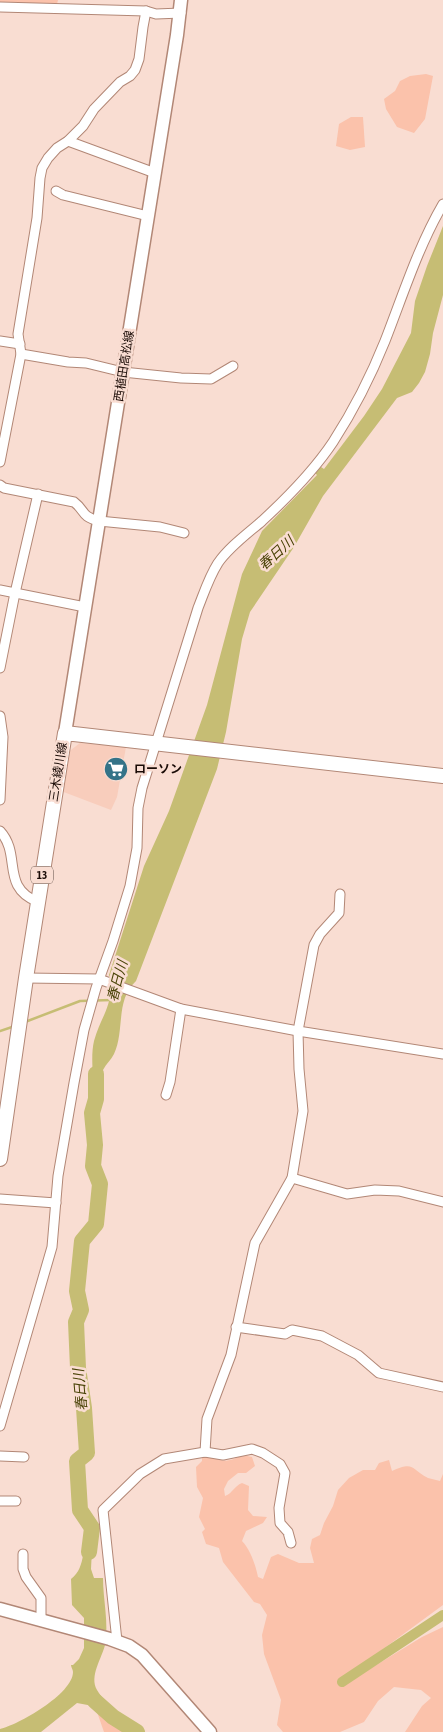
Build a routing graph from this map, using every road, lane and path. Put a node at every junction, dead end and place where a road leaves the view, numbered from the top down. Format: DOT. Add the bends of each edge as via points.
graph roads {
  1 [pos="181,0"];
  2 [pos="0,7"];
  3 [pos="146,11"];
  4 [pos="180,13"];
  5 [pos="68,141"];
  6 [pos="155,173"];
  7 [pos="56,190"];
  8 [pos="443,204"];
  9 [pos="148,216"];
  10 [pos="0,341"];
  11 [pos="20,344"];
  12 [pos="21,354"];
  13 [pos="233,366"];
  14 [pos="123,372"];
  15 [pos="0,462"];
  16 [pos="0,485"];
  17 [pos="38,494"];
  18 [pos="99,521"];
  19 [pos="184,534"];
  20 [pos="0,590"];
  21 [pos="15,593"];
  22 [pos="85,607"];
  23 [pos="0,668"];
  24 [pos="0,716"];
  25 [pos="65,733"];
  26 [pos="156,744"];
  27 [pos="443,776"];
  28 [pos="0,800"];
  29 [pos="0,831"];
  30 [pos="340,894"];
  31 [pos="38,902"];
  32 [pos="26,978"];
  33 [pos="101,980"];
  34 [pos="181,1009"];
  35 [pos="298,1031"];
  36 [pos="443,1054"];
  37 [pos="166,1095"];
  38 [pos="0,1159"];
  39 [pos="292,1178"];
  40 [pos="0,1199"];
  41 [pos="443,1202"];
  42 [pos="56,1203"];
  43 [pos="236,1327"];
  44 [pos="443,1387"];
  45 [pos="0,1426"];
  46 [pos="205,1452"];
  47 [pos="0,1456"];
  48 [pos="24,1458"];
  49 [pos="0,1501"];
  50 [pos="16,1502"];
  51 [pos="291,1543"];
  52 [pos="23,1554"];
  53 [pos="0,1609"];
  54 [pos="41,1620"];
  55 [pos="113,1640"];
  56 [pos="210,1732"];
  1 -- 4 [label="main road, 西植田高松線"];
  2 -- 3 [label="street"];
  3 -- 4 [label="street"];
  3 -- 5 [label="street" via="135,70 94,109"];
  4 -- 6 [label="main road, 西植田高松線"];
  5 -- 6 [label="street"];
  5 -- 11 [label="street" via="57,148 42,168 18,334"];
  6 -- 9 [label="main road, 西植田高松線"];
  7 -- 9 [label="street" via="63,195"];
  8 -- 26 [label="street" via="420,250 363,389 332,443 313,469 218,563 198,608"];
  9 -- 14 [label="main road, 西植田高松線"];
  10 -- 11 [label="street"];
  11 -- 12 [label="street"];
  12 -- 14 [label="street"];
  12 -- 15 [label="street"];
  13 -- 14 [label="street" via="212,379"];
  14 -- 18 [label="main road, 西植田高松線"];
  16 -- 17 [label="street"];
  17 -- 18 [label="street" via="74,502 83,513"];
  17 -- 21 [label="street"];
  18 -- 19 [label="street" via="160,527"];
  18 -- 22 [label="main road, 西植田高松線"];
  20 -- 21 [label="street"];
  21 -- 22 [label="street"];
  21 -- 23 [label="street"];
  22 -- 25 [label="main road, 西植田高松線"];
  24 -- 28 [label="street" via="3,737"];
  25 -- 26 [label="main road, 三木綾川線"];
  25 -- 31 [label="main road, 三木綾川線 / 13"];
  26 -- 27 [label="main road, 三木綾川線"];
  26 -- 33 [label="street" via="138,808 137,848 130,886"];
  29 -- 31 [label="street" via="8,851 10,880 25,898"];
  30 -- 35 [label="street" via="339,912 314,945"];
  31 -- 32 [label="main road, 三木綾川線 / 13"];
  32 -- 33 [label="street"];
  32 -- 38 [label="main road, 三木綾川線 / 13"];
  33 -- 34 [label="street"];
  33 -- 42 [label="street" via="84,1030 63,1140"];
  34 -- 35 [label="street"];
  34 -- 37 [label="street"];
  35 -- 36 [label="street"];
  35 -- 39 [label="street" via="303,1111"];
  39 -- 41 [label="street" via="347,1194 400,1191"];
  39 -- 43 [label="street" via="255,1243"];
  40 -- 42 [label="street"];
  42 -- 45 [label="street" via="52,1247"];
  43 -- 44 [label="street" via="285,1334 292,1330 322,1336 358,1355 379,1373"];
  43 -- 46 [label="street" via="231,1355 207,1419"];
  46 -- 51 [label="street" via="223,1456 252,1450 280,1464 285,1473 280,1523 288,1532"];
  46 -- 55 [label="street" via="164,1459 140,1474 103,1510"];
  47 -- 48 [label="street"];
  49 -- 50 [label="street"];
  52 -- 54 [label="street" via="26,1577 41,1598"];
  53 -- 54 [label="main road"];
  54 -- 55 [label="main road"];
  55 -- 56 [label="main road" via="142,1655"];
}
